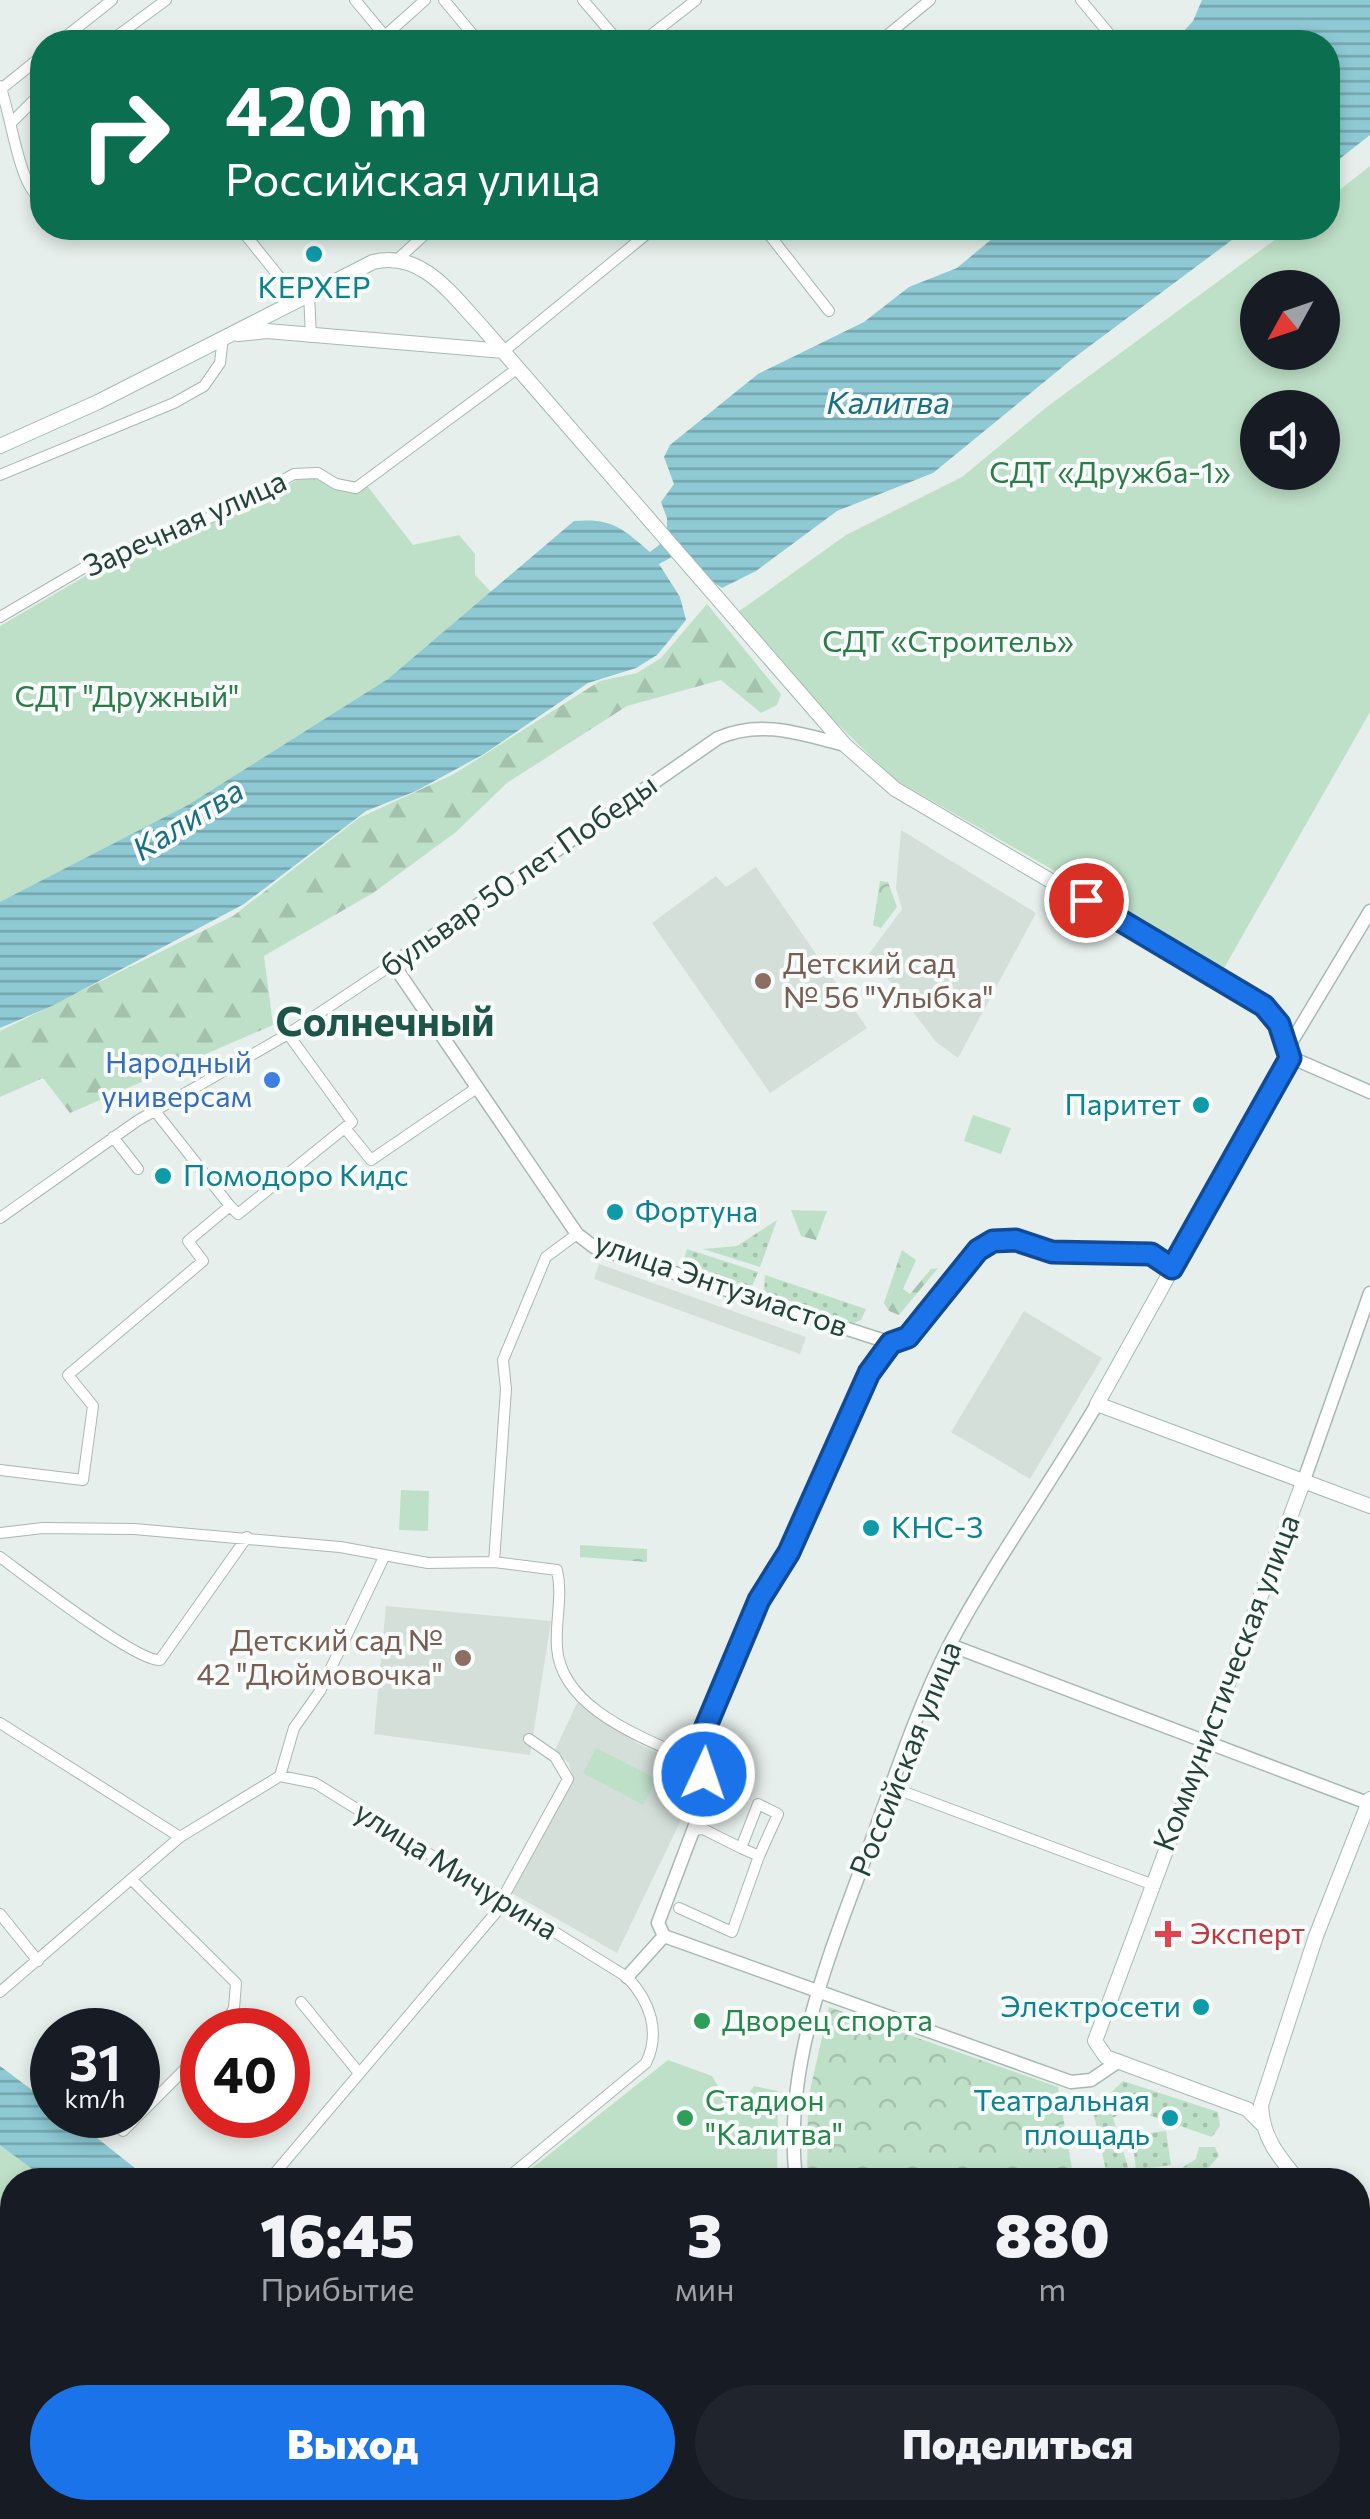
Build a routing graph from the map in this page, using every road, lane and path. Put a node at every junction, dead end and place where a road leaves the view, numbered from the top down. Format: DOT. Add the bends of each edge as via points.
graph roads {
  1 [pos="112,0"];
  2 [pos="166,0"];
  3 [pos="356,0"];
  4 [pos="425,0"];
  5 [pos="444,0"];
  6 [pos="583,0"];
  7 [pos="696,0"];
  8 [pos="930,0"];
  9 [pos="1082,0"];
  10 [pos="74,30"];
  11 [pos="125,30"];
  12 [pos="378,30"];
  13 [pos="395,30"];
  14 [pos="469,30"];
  15 [pos="609,30"];
  16 [pos="657,30"];
  17 [pos="894,30"];
  18 [pos="1106,30"];
  19 [pos="30,65"];
  20 [pos="1,87"];
  21 [pos="30,104"];
  22 [pos="13,121"];
  23 [pos="30,187"];
  24 [pos="251,240"];
  25 [pos="419,240"];
  26 [pos="639,240"];
  27 [pos="773,240"];
  28 [pos="399,258"];
  29 [pos="303,296"];
  30 [pos="829,311"];
  31 [pos="482,327"];
  32 [pos="223,337"];
  33 [pos="311,337"];
  34 [pos="474,348"];
  35 [pos="504,352"];
  36 [pos="518,368"];
  37 [pos="0,446"];
  38 [pos="0,475"];
  39 [pos="0,618"];
  40 [pos="845,745"];
  41 [pos="1370,911"];
  42 [pos="393,964"];
  43 [pos="288,1034"];
  44 [pos="1290,1052"];
  45 [pos="478,1087"];
  46 [pos="1370,1092"];
  47 [pos="155,1111"];
  48 [pos="345,1128"];
  49 [pos="112,1137"];
  50 [pos="138,1169"];
  51 [pos="234,1210"];
  52 [pos="0,1218"];
  53 [pos="577,1234"];
  54 [pos="1172,1268"];
  55 [pos="1370,1294"];
  56 [pos="891,1343"];
  57 [pos="1097,1404"];
  58 [pos="0,1470"];
  59 [pos="1304,1480"];
  60 [pos="1370,1506"];
  61 [pos="0,1533"];
  62 [pos="247,1537"];
  63 [pos="0,1558"];
  64 [pos="384,1558"];
  65 [pos="494,1562"];
  66 [pos="950,1644"];
  67 [pos="5,1726"];
  68 [pos="0,1737"];
  69 [pos="529,1739"];
  70 [pos="1204,1740"];
  71 [pos="696,1762"];
  72 [pos="280,1776"];
  73 [pos="891,1787"];
  74 [pos="1368,1801"];
  75 [pos="695,1830"];
  76 [pos="180,1837"];
  77 [pos="741,1848"];
  78 [pos="759,1856"];
  79 [pos="133,1881"];
  80 [pos="1151,1884"];
  81 [pos="503,1902"];
  82 [pos="679,1908"];
  83 [pos="0,1914"];
  84 [pos="664,1936"];
  85 [pos="38,1961"];
  86 [pos="627,1977"];
  87 [pos="0,1992"];
  88 [pos="817,1992"];
  89 [pos="302,2002"];
  90 [pos="234,2008"];
  91 [pos="1119,2062"];
  92 [pos="359,2072"];
  93 [pos="180,2074"];
  94 [pos="160,2093"];
  95 [pos="1262,2124"];
  96 [pos="279,2168"];
  97 [pos="519,2168"];
  98 [pos="794,2168"];
  99 [pos="1288,2168"];
  1 -- 10 [label="street"];
  2 -- 11 [label="street"];
  3 -- 12 [label="street"];
  4 -- 13 [label="street"];
  5 -- 14 [label="street"];
  6 -- 15 [label="street"];
  7 -- 16 [label="street"];
  8 -- 17 [label="street"];
  9 -- 18 [label="street"];
  19 -- 20 [label="street"];
  20 -- 22 [label="street"];
  21 -- 22 [label="street"];
  22 -- 23 [label="street"];
  24 -- 29 [label="street"];
  25 -- 28 [label="street"];
  26 -- 35 [label="street"];
  27 -- 30 [label="street"];
  28 -- 29 [label="main road" via="373,262"];
  28 -- 31 [label="main road" via="442,284"];
  29 -- 32 [label="main road"];
  29 -- 33 [label="street"];
  31 -- 34 [label="street"];
  31 -- 35 [label="main road"];
  32 -- 33 [label="main road" via="267,331"];
  32 -- 37 [label="main road"];
  32 -- 38 [label="street" via="220,362 204,386"];
  33 -- 34 [label="main road"];
  34 -- 35 [label="main road"];
  35 -- 36 [label="main road"];
  36 -- 39 [label="street, Заречная улица" via="356,488 318,473 294,474 232,508 92,563"];
  36 -- 40 [label="main road"];
  40 -- 42 [label="street, бульвар 50 лет Победы" via="765,726 718,738"];
  40 -- 44 [label="main road" via="895,789 1264,1006"];
  41 -- 44 [label="street, Российская улица"];
  42 -- 43 [label="street, бульвар 50 лет Победы"];
  42 -- 45 [label="street, улица Энтузиастов"];
  43 -- 47 [label="street, бульвар 50 лет Победы"];
  43 -- 48 [label="street" via="352,1122"];
  44 -- 46 [label="street"];
  44 -- 54 [label="main road, Российская улица"];
  45 -- 48 [label="street" via="371,1160"];
  45 -- 53 [label="street, улица Энтузиастов"];
  47 -- 49 [label="street, бульвар 50 лет Победы"];
  47 -- 51 [label="street"];
  48 -- 51 [label="street"];
  49 -- 50 [label="street"];
  49 -- 52 [label="street, бульвар 50 лет Победы"];
  51 -- 58 [label="street" via="188,1242 203,1262 68,1375 93,1406 83,1480"];
  53 -- 56 [label="street, улица Энтузиастов" via="608,1252"];
  53 -- 65 [label="street" via="546,1257 504,1360"];
  54 -- 56 [label="street" via="1151,1254 1079,1254 993,1241 978,1250 908,1337"];
  54 -- 57 [label="main road, Российская улица"];
  55 -- 59 [label="street, Коммунистическая улица"];
  56 -- 71 [label="street" via="869,1373 789,1552 759,1600"];
  57 -- 59 [label="main road"];
  57 -- 66 [label="street, Российская улица"];
  59 -- 60 [label="main road"];
  59 -- 70 [label="main road, Коммунистическая улица"];
  61 -- 62 [label="street" via="134,1529"];
  62 -- 63 [label="street" via="160,1660 121,1642"];
  62 -- 64 [label="street"];
  64 -- 65 [label="street"];
  64 -- 72 [label="street" via="320,1691 294,1728"];
  65 -- 71 [label="street" via="557,1570 561,1670 618,1723"];
  66 -- 70 [label="street"];
  66 -- 73 [label="street, Российская улица"];
  67 -- 68 [label="street"];
  67 -- 76 [label="street"];
  69 -- 81 [label="street" via="555,1757 568,1779"];
  70 -- 74 [label="street"];
  70 -- 80 [label="main road, Коммунистическая улица"];
  71 -- 75 [label="street" via="706,1783"];
  72 -- 76 [label="street"];
  72 -- 81 [label="street, улица Мичурина" via="315,1783"];
  73 -- 80 [label="street"];
  73 -- 88 [label="street, Российская улица"];
  74 -- 95 [label="main road" via="1264,2088"];
  75 -- 77 [label="street"];
  75 -- 84 [label="street" via="658,1923"];
  76 -- 79 [label="street"];
  77 -- 78 [label="street"];
  77 -- 78 [label="street" via="758,1804 778,1814"];
  78 -- 82 [label="street" via="732,1932"];
  79 -- 85 [label="street"];
  79 -- 90 [label="street" via="236,1983"];
  80 -- 91 [label="main road, Коммунистическая улица" via="1096,2041 1106,2057"];
  81 -- 86 [label="street, улица Мичурина"];
  81 -- 92 [label="street"];
  83 -- 85 [label="street"];
  84 -- 86 [label="street"];
  84 -- 88 [label="street"];
  85 -- 87 [label="street"];
  86 -- 97 [label="street" via="648,2004 654,2046 646,2063"];
  88 -- 91 [label="street" via="1080,2082"];
  88 -- 98 [label="street, Российская улица" via="797,2090"];
  89 -- 92 [label="street"];
  91 -- 95 [label="main road" via="1248,2109"];
  92 -- 96 [label="street"];
  93 -- 94 [label="street"];
  95 -- 99 [label="main road"];
}
